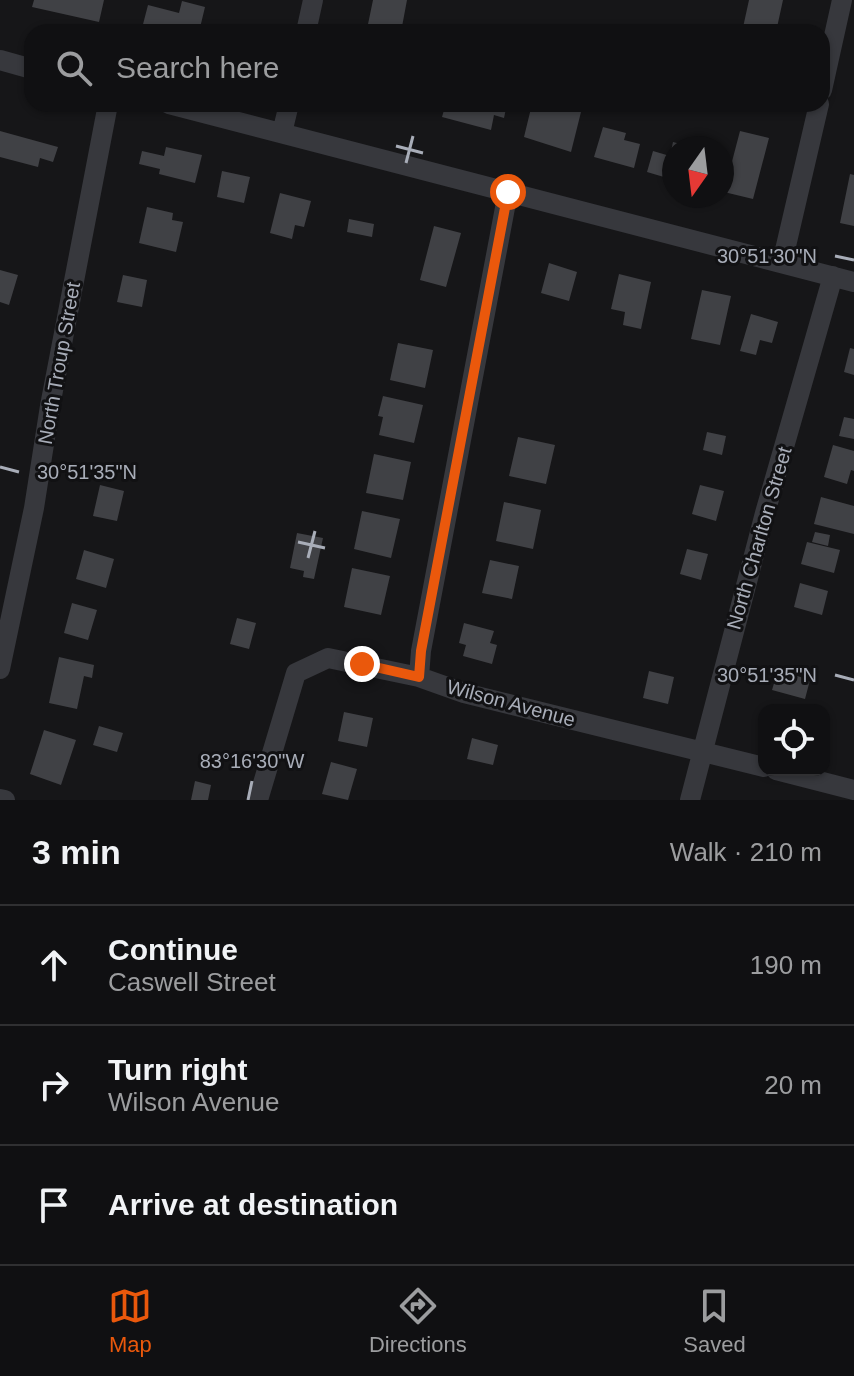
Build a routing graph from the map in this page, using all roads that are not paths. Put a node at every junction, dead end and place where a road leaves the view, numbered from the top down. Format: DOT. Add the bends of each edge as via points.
graph roads {
  1 [pos="313,0"];
  2 [pos="842,0"];
  3 [pos="308,24"];
  4 [pos="830,54"];
  5 [pos="0,60"];
  6 [pos="24,67"];
  7 [pos="106,112"];
  8 [pos="200,112"];
  9 [pos="287,112"];
  10 [pos="817,112"];
  11 [pos="282,133"];
  12 [pos="508,192"];
  13 [pos="782,263"];
  14 [pos="833,276"];
  15 [pos="854,282"];
  16 [pos="0,669"];
  17 [pos="419,677"];
  18 [pos="702,752"];
  19 [pos="758,766"];
  20 [pos="799,776"];
  21 [pos="854,790"];
  22 [pos="258,800"];
  23 [pos="690,800"];
  1 -- 3 [label="street"];
  2 -- 4 [label="street"];
  5 -- 6 [label="street"];
  7 -- 16 [label="street, North Troup Street"];
  8 -- 11 [label="street"];
  9 -- 11 [label="street"];
  10 -- 13 [label="street"];
  11 -- 12 [label="street"];
  12 -- 13 [label="street"];
  12 -- 17 [label="street"];
  13 -- 14 [label="street"];
  14 -- 15 [label="street"];
  14 -- 18 [label="street, North Charlton Street"];
  17 -- 18 [label="street, Wilson Avenue"];
  17 -- 22 [label="street, Wilson Avenue" via="328,658 296,673"];
  18 -- 19 [label="street, Wilson Avenue"];
  18 -- 23 [label="street, North Charlton Street"];
  20 -- 21 [label="street"];
}
